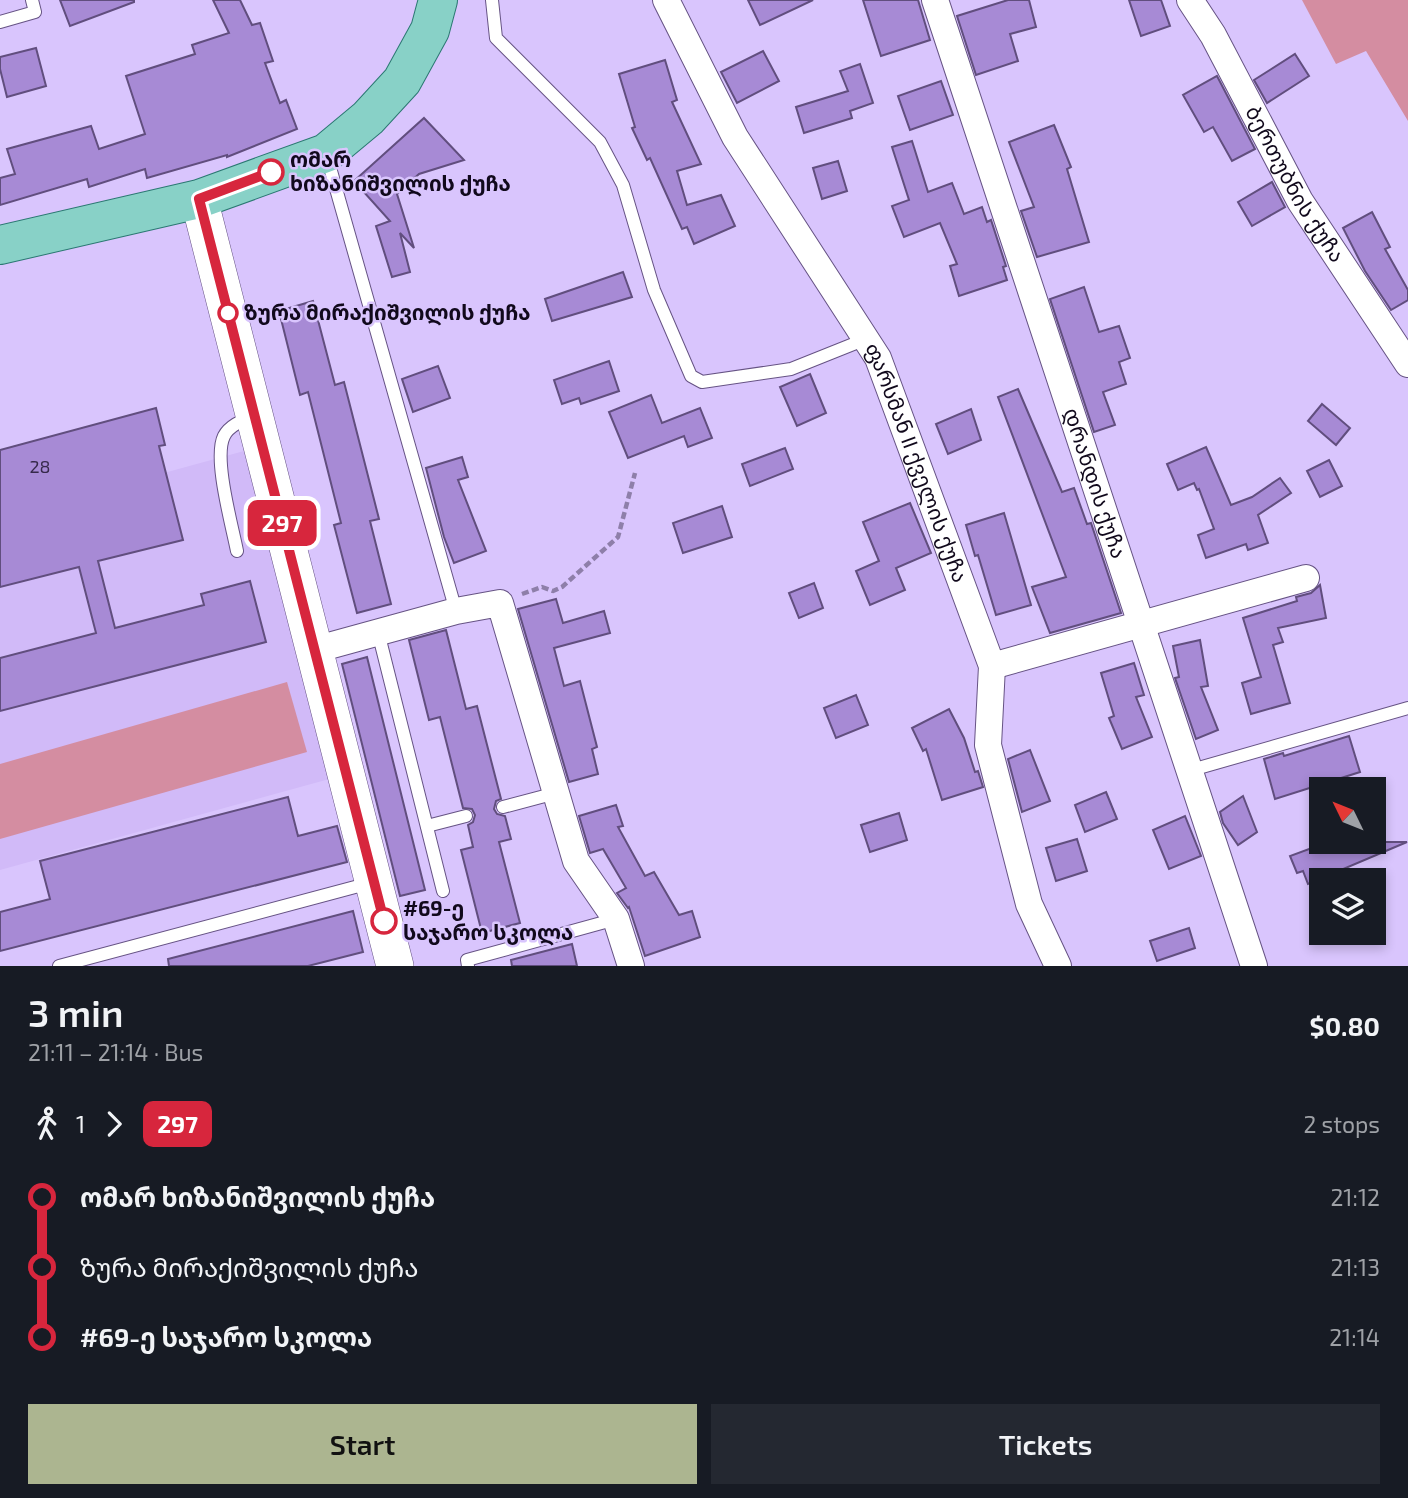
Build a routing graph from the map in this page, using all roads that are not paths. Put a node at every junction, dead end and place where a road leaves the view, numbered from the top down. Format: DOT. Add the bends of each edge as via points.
graph roads {
  1 [pos="32,0"];
  2 [pos="438,0"];
  3 [pos="492,0"];
  4 [pos="666,0"];
  5 [pos="934,0"];
  6 [pos="1190,0"];
  7 [pos="0,22"];
  8 [pos="326,153"];
  9 [pos="199,199"];
  10 [pos="0,245"];
  11 [pos="866,338"];
  12 [pos="1408,364"];
  13 [pos="254,415"];
  14 [pos="237,551"];
  15 [pos="1307,578"];
  16 [pos="456,611"];
  17 [pos="1143,625"];
  18 [pos="378,632"];
  19 [pos="314,650"];
  20 [pos="992,666"];
  21 [pos="1408,708"];
  22 [pos="1188,771"];
  23 [pos="556,793"];
  24 [pos="503,807"];
  25 [pos="466,816"];
  26 [pos="427,826"];
  27 [pos="374,882"];
  28 [pos="443,891"];
  29 [pos="616,919"];
  30 [pos="59,966"];
  31 [pos="395,966"];
  32 [pos="468,966"];
  33 [pos="631,966"];
  34 [pos="1058,966"];
  35 [pos="1254,966"];
  1 -- 7 [label="lane" via="35,12"];
  2 -- 8 [label="main road" via="430,30 402,81"];
  3 -- 11 [label="lane" via="496,38 600,142 623,185 654,290 691,376 702,382 791,369"];
  4 -- 11 [label="street, ფარსმან II ქველის ქუჩა" via="735,137"];
  5 -- 17 [label="street, დრანდის ქუჩა"];
  6 -- 12 [label="street, ბერთუბნის ქუჩა" via="1300,201"];
  8 -- 9 [label="main road"];
  8 -- 16 [label="lane"];
  9 -- 10 [label="main road"];
  9 -- 13 [label="street"];
  11 -- 20 [label="street, ფარსმან II ქველის ქუჩა" via="878,358"];
  13 -- 14 [label="lane" via="225,434 221,449"];
  13 -- 19 [label="street"];
  15 -- 17 [label="street"];
  16 -- 18 [label="street"];
  16 -- 23 [label="street" via="500,603"];
  17 -- 20 [label="street"];
  17 -- 22 [label="street, დრანდის ქუჩა"];
  18 -- 19 [label="street"];
  18 -- 26 [label="lane"];
  19 -- 27 [label="street"];
  20 -- 34 [label="street, ფარსმან II ქველის ქუჩა" via="988,745 1029,904"];
  21 -- 22 [label="lane"];
  22 -- 35 [label="street, დრანდის ქუჩა"];
  23 -- 24 [label="lane"];
  23 -- 29 [label="street" via="576,860"];
  25 -- 26 [label="lane"];
  26 -- 28 [label="lane"];
  27 -- 30 [label="lane"];
  27 -- 31 [label="street"];
  29 -- 32 [label="lane" via="467,960"];
  29 -- 33 [label="street"];
}
